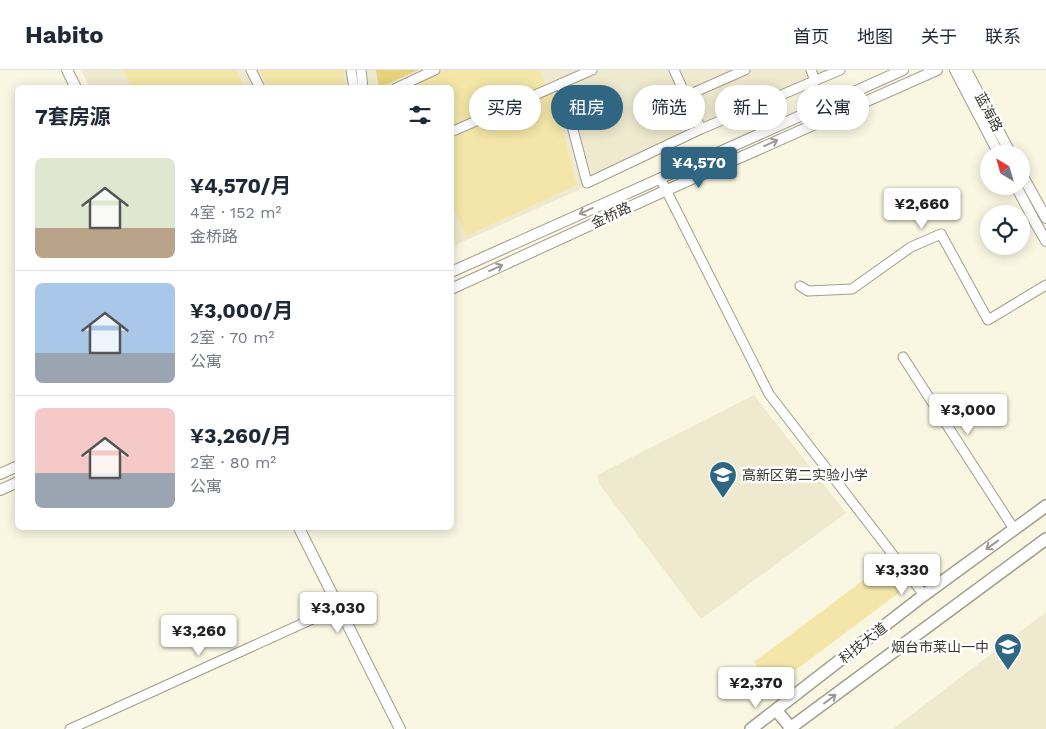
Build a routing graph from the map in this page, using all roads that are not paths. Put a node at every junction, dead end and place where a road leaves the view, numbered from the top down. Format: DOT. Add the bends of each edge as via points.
graph roads {
  1 [pos="67,70"];
  2 [pos="251,70"];
  3 [pos="351,70"];
  4 [pos="361,70"];
  5 [pos="435,70"];
  6 [pos="592,70"];
  7 [pos="674,70"];
  8 [pos="745,70"];
  9 [pos="810,70"];
  10 [pos="840,70"];
  11 [pos="903,70"];
  12 [pos="937,70"];
  13 [pos="955,70"];
  14 [pos="966,70"];
  15 [pos="815,81"];
  16 [pos="561,84"];
  17 [pos="74,85"];
  18 [pos="258,85"];
  19 [pos="354,85"];
  20 [pos="363,85"];
  21 [pos="402,85"];
  22 [pos="681,85"];
  23 [pos="705,88"];
  24 [pos="705,127"];
  25 [pos="699,130"];
  26 [pos="454,131"];
  27 [pos="994,145"];
  28 [pos="1006,145"];
  29 [pos="660,178"];
  30 [pos="1030,187"];
  31 [pos="666,190"];
  32 [pos="1021,195"];
  33 [pos="1044,208"];
  34 [pos="1046,240"];
  35 [pos="454,271"];
  36 [pos="1046,285"];
  37 [pos="800,286"];
  38 [pos="454,288"];
  39 [pos="903,357"];
  40 [pos="15,467"];
  41 [pos="0,474"];
  42 [pos="15,483"];
  43 [pos="0,490"];
  44 [pos="1046,506"];
  45 [pos="1014,529"];
  46 [pos="300,530"];
  47 [pos="1046,539"];
  48 [pos="924,595"];
  49 [pos="339,607"];
  50 [pos="776,710"];
  51 [pos="70,729"];
  52 [pos="400,729"];
  53 [pos="751,729"];
  54 [pos="790,729"];
  1 -- 17 [label="street"];
  2 -- 18 [label="street"];
  3 -- 19 [label="street"];
  4 -- 20 [label="street"];
  5 -- 21 [label="street"];
  6 -- 16 [label="street"];
  7 -- 22 [label="street"];
  8 -- 23 [label="street"];
  9 -- 15 [label="street"];
  10 -- 15 [label="street"];
  11 -- 29 [label="street, 金桥路"];
  31 -- 12 [label="street, 金桥路, one-way"];
  13 -- 27 [label="street, 蓝海路"];
  14 -- 28 [label="street, 蓝海路"];
  15 -- 24 [label="street"];
  16 -- 25 [label="street" via="587,183"];
  16 -- 26 [label="street"];
  29 -- 31 [label="street"];
  29 -- 35 [label="street, 金桥路, one-way"];
  30 -- 33 [label="street"];
  38 -- 31 [label="street, 金桥路, one-way"];
  31 -- 48 [label="street" via="769,394"];
  32 -- 34 [label="street"];
  36 -- 37 [label="street" via="988,320 941,234 911,247 852,289 808,291"];
  39 -- 45 [label="street"];
  40 -- 41 [label="street"];
  42 -- 43 [label="street"];
  44 -- 45 [label="main road, 科技大道"];
  45 -- 48 [label="main road, 科技大道, one-way"];
  46 -- 49 [label="street"];
  54 -- 47 [label="main road, 科技大道, one-way"];
  48 -- 50 [label="main road, 科技大道"];
  49 -- 51 [label="street"];
  49 -- 52 [label="street"];
  50 -- 53 [label="main road, 科技大道"];
  50 -- 54 [label="main road"];
}
